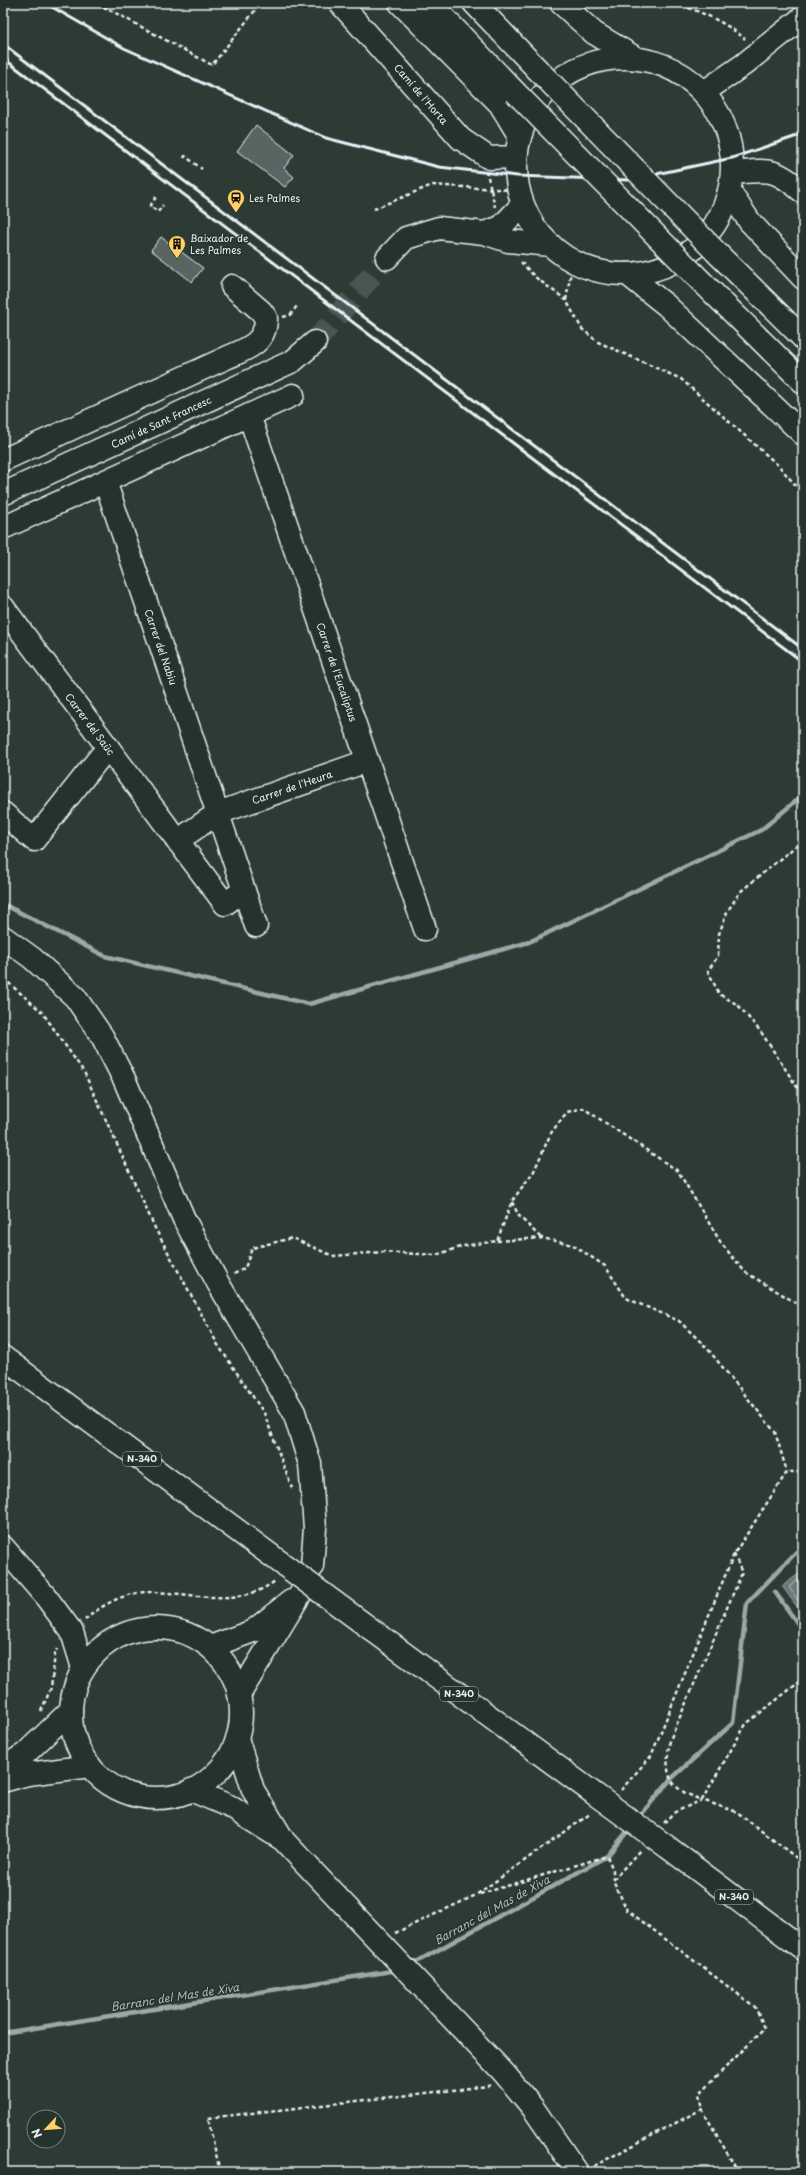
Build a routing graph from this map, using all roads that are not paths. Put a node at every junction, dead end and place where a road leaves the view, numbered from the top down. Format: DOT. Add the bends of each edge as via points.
graph roads {
  1 [pos="340,3"];
  2 [pos="400,3"];
  3 [pos="430,3"];
  4 [pos="474,3"];
  5 [pos="561,3"];
  6 [pos="803,17"];
  7 [pos="634,57"];
  8 [pos="704,92"];
  9 [pos="518,147"];
  10 [pos="731,182"];
  11 [pos="803,192"];
  12 [pos="521,197"];
  13 [pos="484,233"];
  14 [pos="551,245"];
  15 [pos="387,258"];
  16 [pos="627,274"];
  17 [pos="803,278"];
  18 [pos="232,286"];
  19 [pos="803,338"];
  20 [pos="315,342"];
  21 [pos="803,382"];
  22 [pos="293,395"];
  23 [pos="249,415"];
  24 [pos="803,434"];
  25 [pos="3,460"];
  26 [pos="105,481"];
  27 [pos="3,494"];
  28 [pos="3,528"];
  29 [pos="6,617"];
  30 [pos="108,747"];
  31 [pos="367,761"];
  32 [pos="3,813"];
  33 [pos="218,813"];
  34 [pos="177,841"];
  35 [pos="231,854"];
  36 [pos="203,875"];
  37 [pos="244,890"];
  38 [pos="256,926"];
  39 [pos="425,929"];
  40 [pos="3,937"];
  41 [pos="3,1357"];
  42 [pos="3,1547"];
  43 [pos="311,1593"];
  44 [pos="210,1647"];
  45 [pos="83,1668"];
  46 [pos="239,1695"];
  47 [pos="71,1710"];
  48 [pos="237,1738"];
  49 [pos="90,1766"];
  50 [pos="3,1768"];
  51 [pos="3,1781"];
  52 [pos="191,1790"];
  53 [pos="284,1841"];
  54 [pos="803,1949"];
  55 [pos="584,2170"];
  1 -- 9 [label="main road, Camí de l'Horta" via="461,139 489,158"];
  2 -- 9 [label="main road" via="500,104"];
  3 -- 21 [label="main road, bridge"];
  4 -- 19 [label="main road, bridge"];
  5 -- 7 [label="main road" via="594,33"];
  6 -- 8 [label="main road"];
  7 -- 8 [label="main road" via="672,68"];
  7 -- 9 [label="main road" via="596,60 562,76 536,103"];
  8 -- 10 [label="main road" via="724,122 732,158"];
  9 -- 12 [label="main road"];
  10 -- 11 [label="main road" via="770,170 787,178"];
  10 -- 16 [label="main road" via="716,224 692,250 662,267"];
  10 -- 17 [label="main road" via="750,222"];
  12 -- 13 [label="main road" via="501,227"];
  12 -- 14 [label="main road" via="535,226"];
  13 -- 14 [label="main road" via="508,241"];
  13 -- 15 [label="main road" via="439,228 406,238"];
  14 -- 16 [label="main road" via="573,261 599,271"];
  16 -- 24 [label="main road" via="666,305"];
  18 -- 25 [label="main road" via="266,318 264,334 259,340 226,358"];
  20 -- 27 [label="main road, Camí de Sant Francesc" via="293,361"];
  22 -- 23 [label="main road"];
  23 -- 26 [label="main road"];
  23 -- 31 [label="main road, Carrer de l'Eucaliptus"];
  26 -- 28 [label="main road"];
  26 -- 33 [label="main road, Carrer del Nabiu"];
  29 -- 30 [label="main road, Carrer del Saüc"];
  30 -- 32 [label="main road" via="34,840"];
  30 -- 34 [label="main road, Carrer del Saüc"];
  31 -- 33 [label="main road, Carrer de l'Heura"];
  31 -- 39 [label="main road, Carrer de l'Eucaliptus"];
  33 -- 34 [label="main road, Carrer de l'Heura"];
  33 -- 35 [label="main road, Carrer del Nabiu"];
  34 -- 36 [label="main road, Carrer del Saüc"];
  35 -- 36 [label="main road"];
  35 -- 37 [label="main road, Carrer del Nabiu"];
  36 -- 37 [label="main road, Carrer del Saüc" via="225,904"];
  37 -- 38 [label="main road, Carrer del Nabiu"];
  40 -- 43 [label="main road" via="32,958 75,997 102,1036 125,1081 184,1219 218,1283 294,1412 310,1464 315,1528"];
  41 -- 43 [label="main road, N-340, bridge"];
  42 -- 45 [label="main road" via="72,1632"];
  43 -- 44 [label="main road" via="253,1631"];
  43 -- 46 [label="main road"];
  43 -- 54 [label="main road, N-340, bridge" via="595,1803 666,1846"];
  44 -- 45 [label="main road" via="185,1632 149,1628 127,1632 102,1646"];
  44 -- 46 [label="main road" via="229,1669"];
  45 -- 47 [label="main road" via="74,1689"];
  46 -- 48 [label="main road" via="241,1717"];
  47 -- 49 [label="main road" via="73,1730 79,1749"];
  47 -- 50 [label="main road" via="25,1754"];
  48 -- 52 [label="main road" via="227,1759 212,1777"];
  48 -- 53 [label="main road" via="253,1790"];
  49 -- 51 [label="main road" via="28,1774"];
  49 -- 52 [label="main road" via="111,1785 136,1796 164,1798"];
  52 -- 53 [label="main road" via="229,1806"];
  53 -- 55 [label="main road" via="504,2073"];
}
